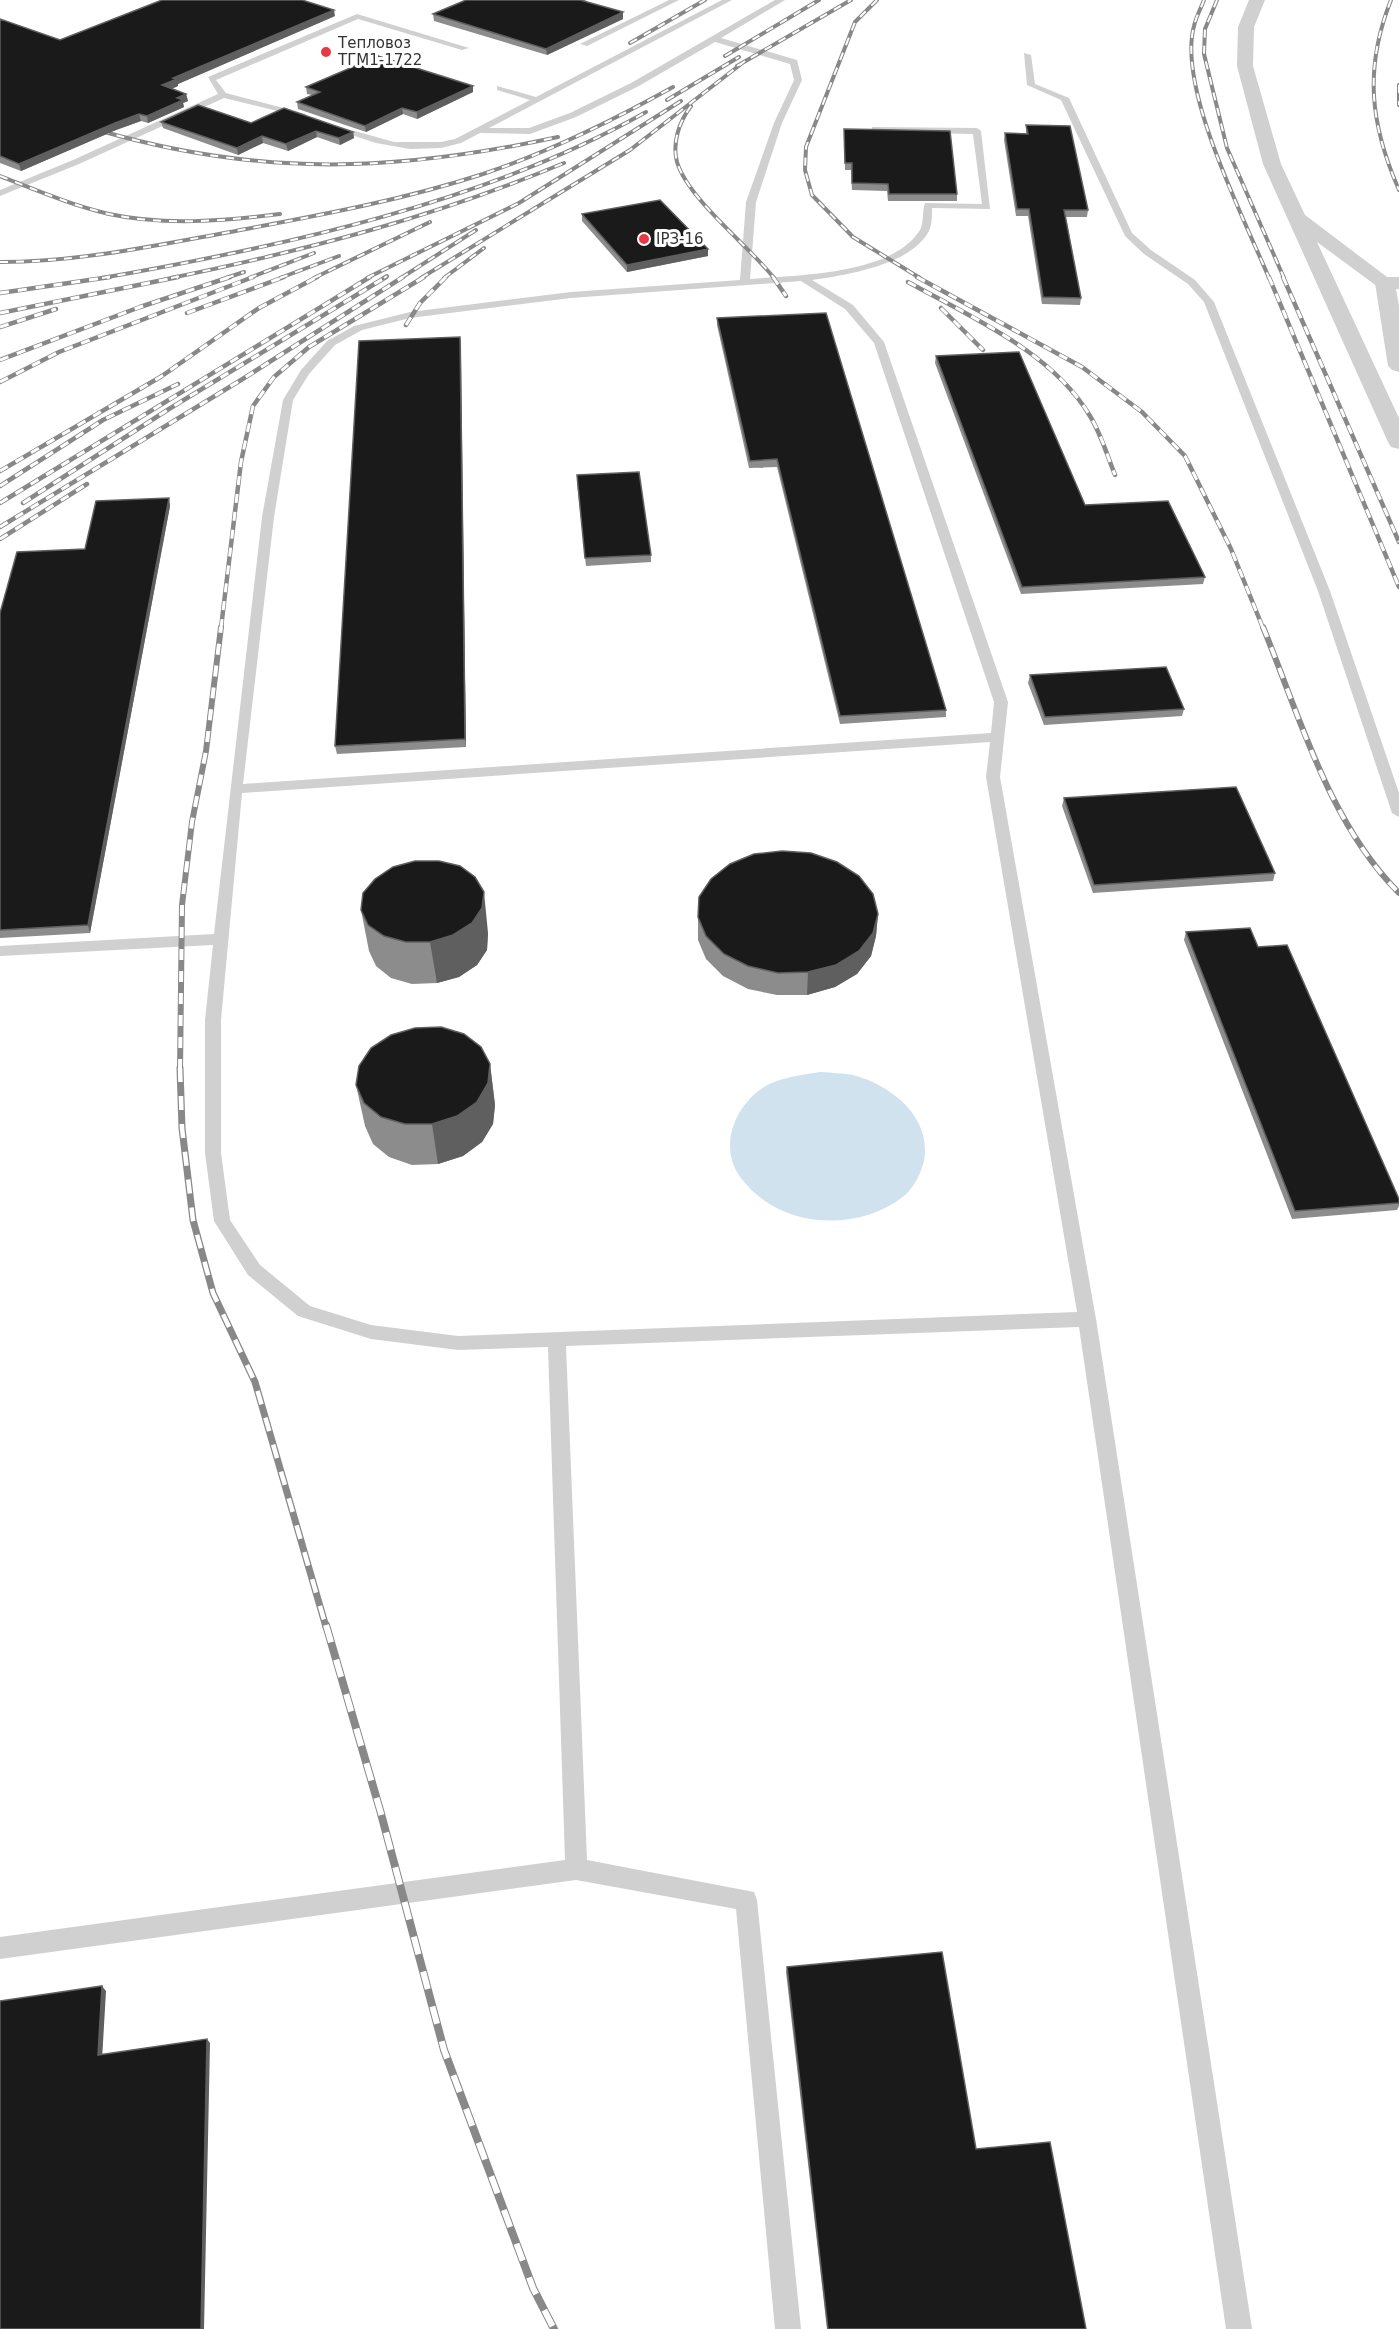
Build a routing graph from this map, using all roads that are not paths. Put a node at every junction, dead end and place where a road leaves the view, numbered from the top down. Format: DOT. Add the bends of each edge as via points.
graph roads {
  1 [pos="675,0"];
  2 [pos="728,0"];
  3 [pos="781,0"];
  4 [pos="1257,0"];
  5 [pos="620,26"];
  6 [pos="657,37"];
  7 [pos="715,39"];
  8 [pos="584,44"];
  9 [pos="465,48"];
  10 [pos="1027,55"];
  11 [pos="500,88"];
  12 [pos="223,95"];
  13 [pos="538,100"];
  14 [pos="310,119"];
  15 [pos="321,122"];
  16 [pos="875,129"];
  17 [pos="479,131"];
  18 [pos="0,193"];
  19 [pos="1295,216"];
  20 [pos="803,278"];
  21 [pos="744,281"];
  22 [pos="1392,283"];
  23 [pos="1399,366"];
  24 [pos="1399,442"];
  25 [pos="997,737"];
  26 [pos="236,789"];
  27 [pos="1399,813"];
  28 [pos="221,939"];
  29 [pos="0,951"];
  30 [pos="1087,1319"];
  31 [pos="557,1339"];
  32 [pos="576,1869"];
  33 [pos="0,1948"];
  34 [pos="788,2329"];
  35 [pos="1239,2329"];
  1 -- 5 [label="lane"];
  2 -- 6 [label="lane"];
  3 -- 7 [label="lane"];
  4 -- 19 [label="street" via="1246,27 1245,66 1272,164"];
  5 -- 6 [label="lane"];
  5 -- 8 [label="lane"];
  6 -- 13 [label="lane"];
  7 -- 17 [label="lane" via="634,85 530,131"];
  7 -- 21 [label="lane" via="794,62 798,80 778,123 751,202"];
  9 -- 12 [label="lane" via="357,16 211,79"];
  10 -- 27 [label="lane" via="1031,85 1065,98 1128,234 1139,247 1200,288 1209,303 1324,591"];
  11 -- 13 [label="lane"];
  12 -- 14 [label="lane"];
  12 -- 18 [label="lane"];
  13 -- 17 [label="lane"];
  15 -- 17 [label="lane" via="405,148 442,146"];
  16 -- 20 [label="lane" via="977,131 987,207 928,205 925,230 901,253 858,270"];
  19 -- 22 [label="street"];
  19 -- 24 [label="street"];
  20 -- 21 [label="lane"];
  20 -- 25 [label="lane" via="849,307 879,342 1001,702"];
  21 -- 26 [label="lane" via="571,295 410,315 357,328 331,343 305,372 288,400 268,517"];
  22 -- 23 [label="street"];
  25 -- 26 [label="lane"];
  25 -- 30 [label="lane" via="993,777"];
  26 -- 28 [label="lane"];
  28 -- 29 [label="lane"];
  28 -- 31 [label="lane" via="213,1020 213,1153 222,1221 254,1270 304,1311 371,1332 458,1343"];
  30 -- 31 [label="lane"];
  30 -- 35 [label="lane"];
  31 -- 32 [label="lane"];
  32 -- 33 [label="lane"];
  32 -- 34 [label="lane" via="746,1900"];
}
